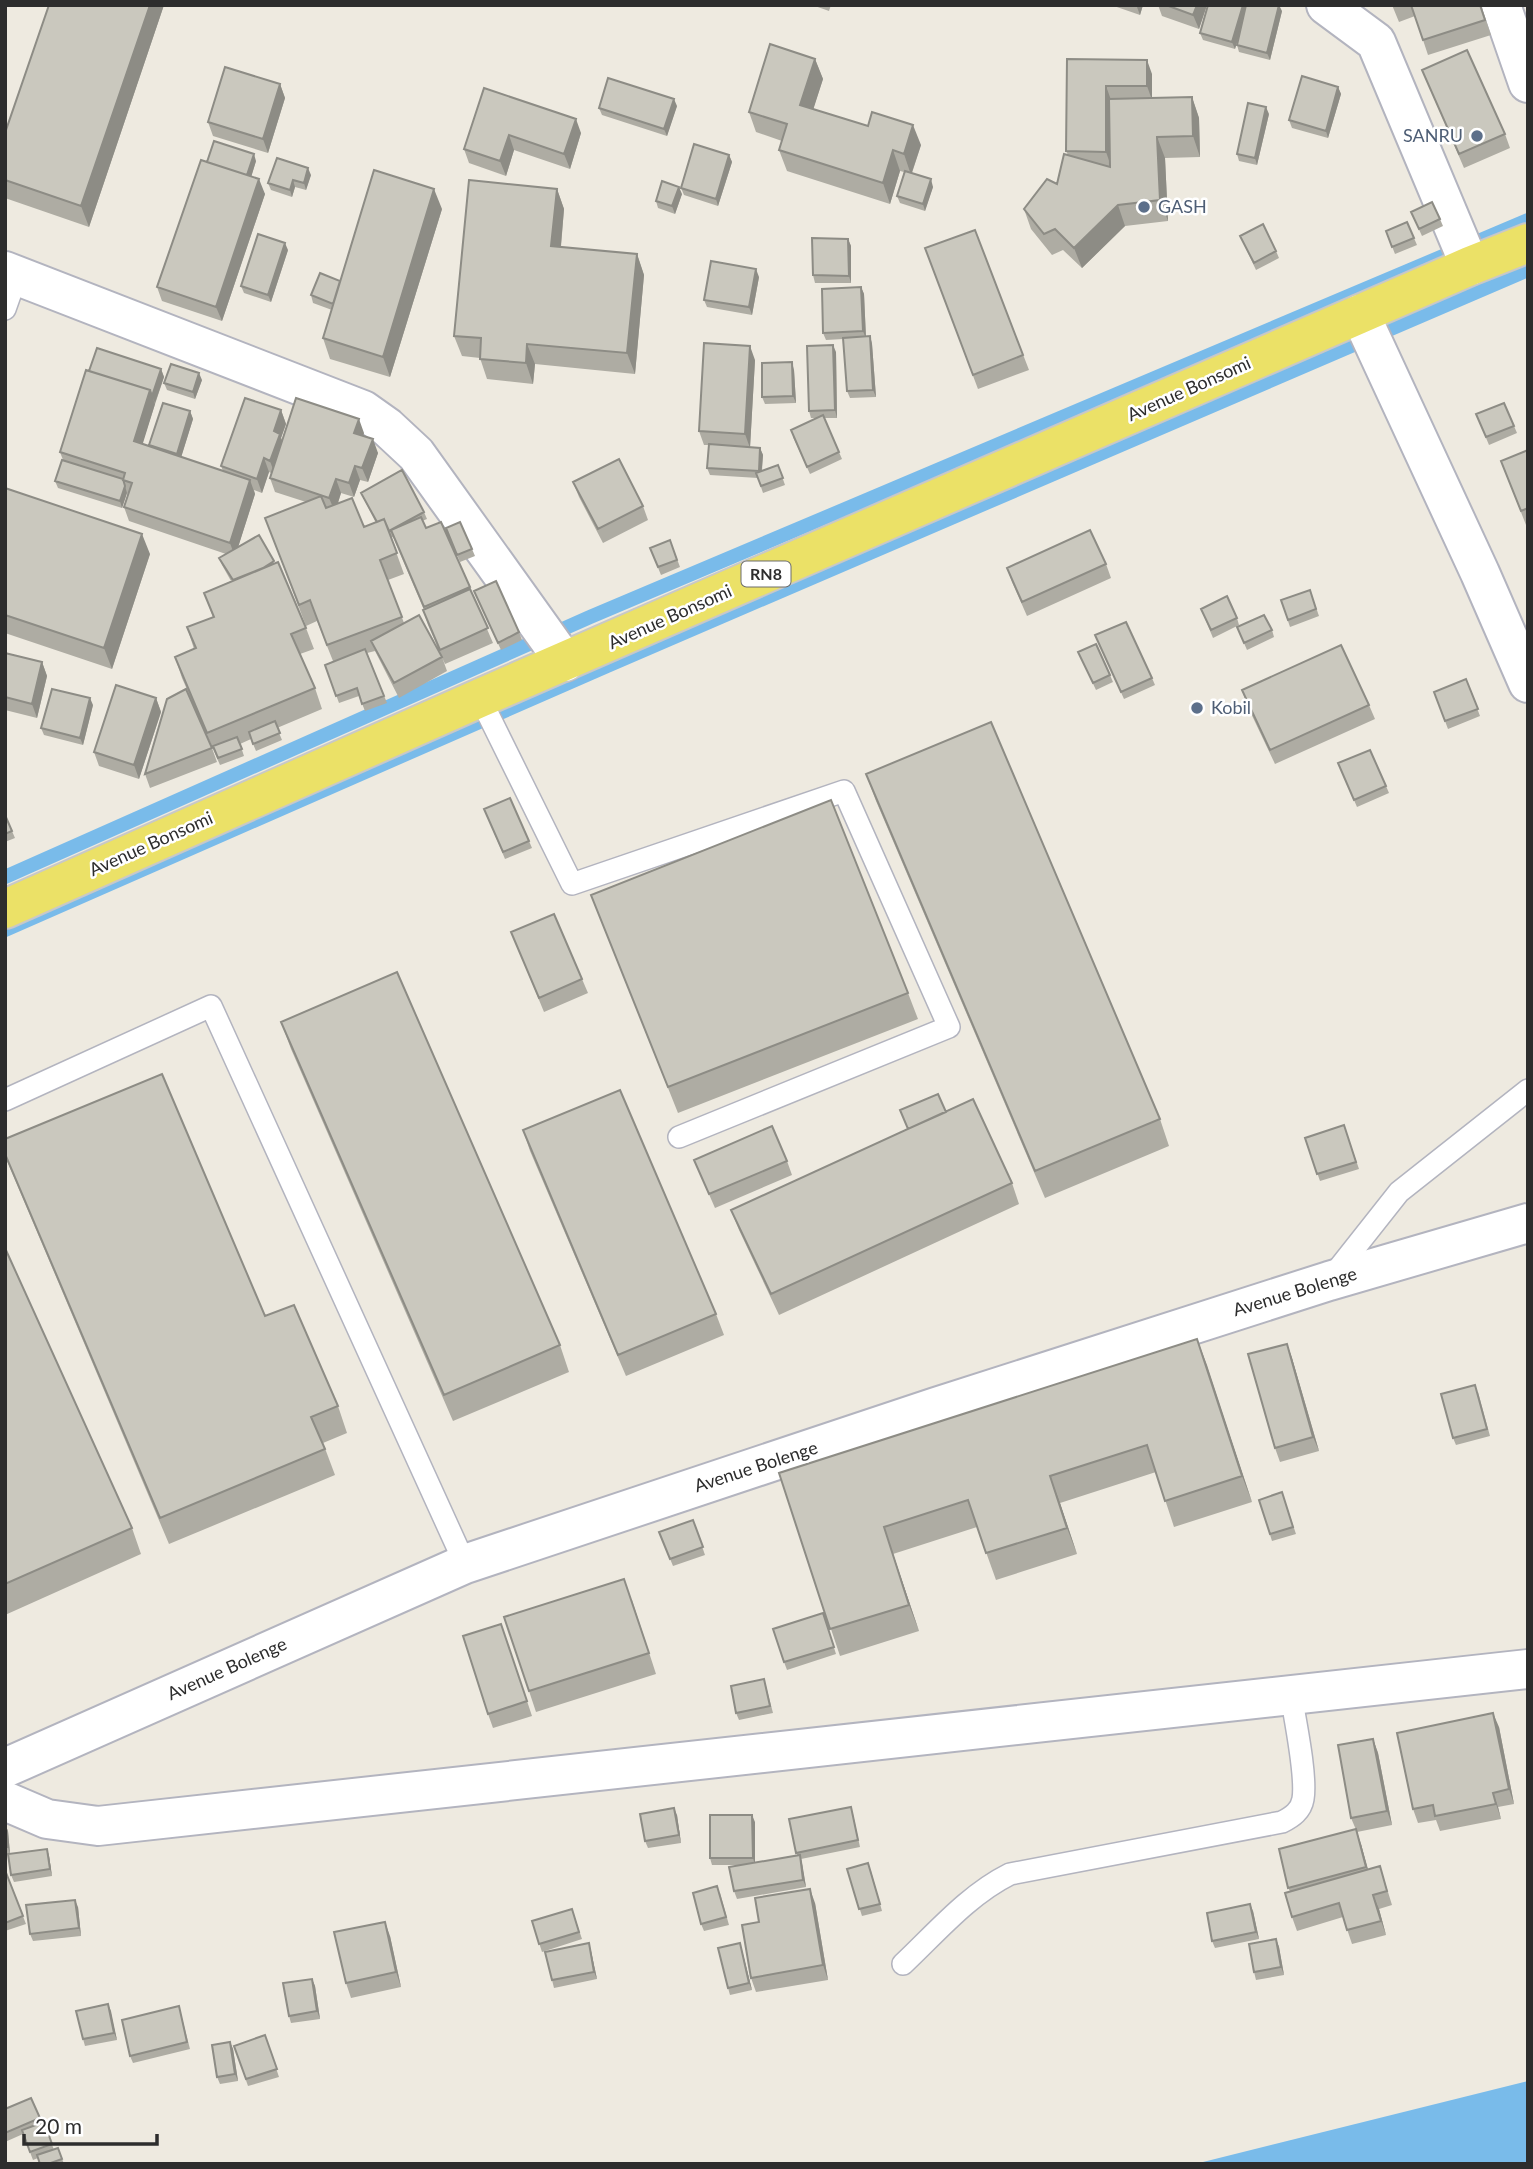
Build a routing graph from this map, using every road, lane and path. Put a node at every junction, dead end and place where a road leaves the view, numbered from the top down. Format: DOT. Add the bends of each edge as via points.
graph roads {
  1 [pos="1326,5"];
  2 [pos="1501,5"];
  3 [pos="1528,83"];
  4 [pos="1528,243"];
  5 [pos="1470,266"];
  6 [pos="9,285"];
  7 [pos="1360,314"];
  8 [pos="565,662"];
  9 [pos="1528,684"];
  10 [pos="480,698"];
  11 [pos="5,909"];
  12 [pos="1528,1090"];
  13 [pos="5,1100"];
  14 [pos="679,1137"];
  15 [pos="1528,1223"];
  16 [pos="1329,1281"];
  17 [pos="465,1564"];
  18 [pos="1528,1669"];
  19 [pos="1291,1695"];
  20 [pos="5,1768"];
  21 [pos="5,1801"];
  22 [pos="904,1964"];
  1 -- 5 [label="street" via="1376,42"];
  2 -- 3 [label="street"];
  4 -- 5 [label="main road, Avenue Bonsomi / RN8"];
  5 -- 7 [label="main road, Avenue Bonsomi / RN8"];
  6 -- 8 [label="street" via="363,410 416,454"];
  7 -- 8 [label="main road, Avenue Bonsomi / RN8"];
  7 -- 9 [label="street"];
  8 -- 10 [label="main road, Avenue Bonsomi / RN8"];
  10 -- 11 [label="main road, Avenue Bonsomi / RN8"];
  10 -- 14 [label="lane" via="572,884 844,791 949,1027"];
  12 -- 16 [label="lane" via="1399,1192"];
  13 -- 17 [label="lane" via="211,1006"];
  15 -- 16 [label="street, Avenue Bolenge"];
  16 -- 17 [label="street, Avenue Bolenge"];
  17 -- 20 [label="street, Avenue Bolenge"];
  18 -- 19 [label="street"];
  19 -- 21 [label="street" via="97,1826 47,1819"];
  19 -- 22 [label="lane" via="1304,1786 1303,1802 1294,1816 1010,1874 972,1897"];
}
